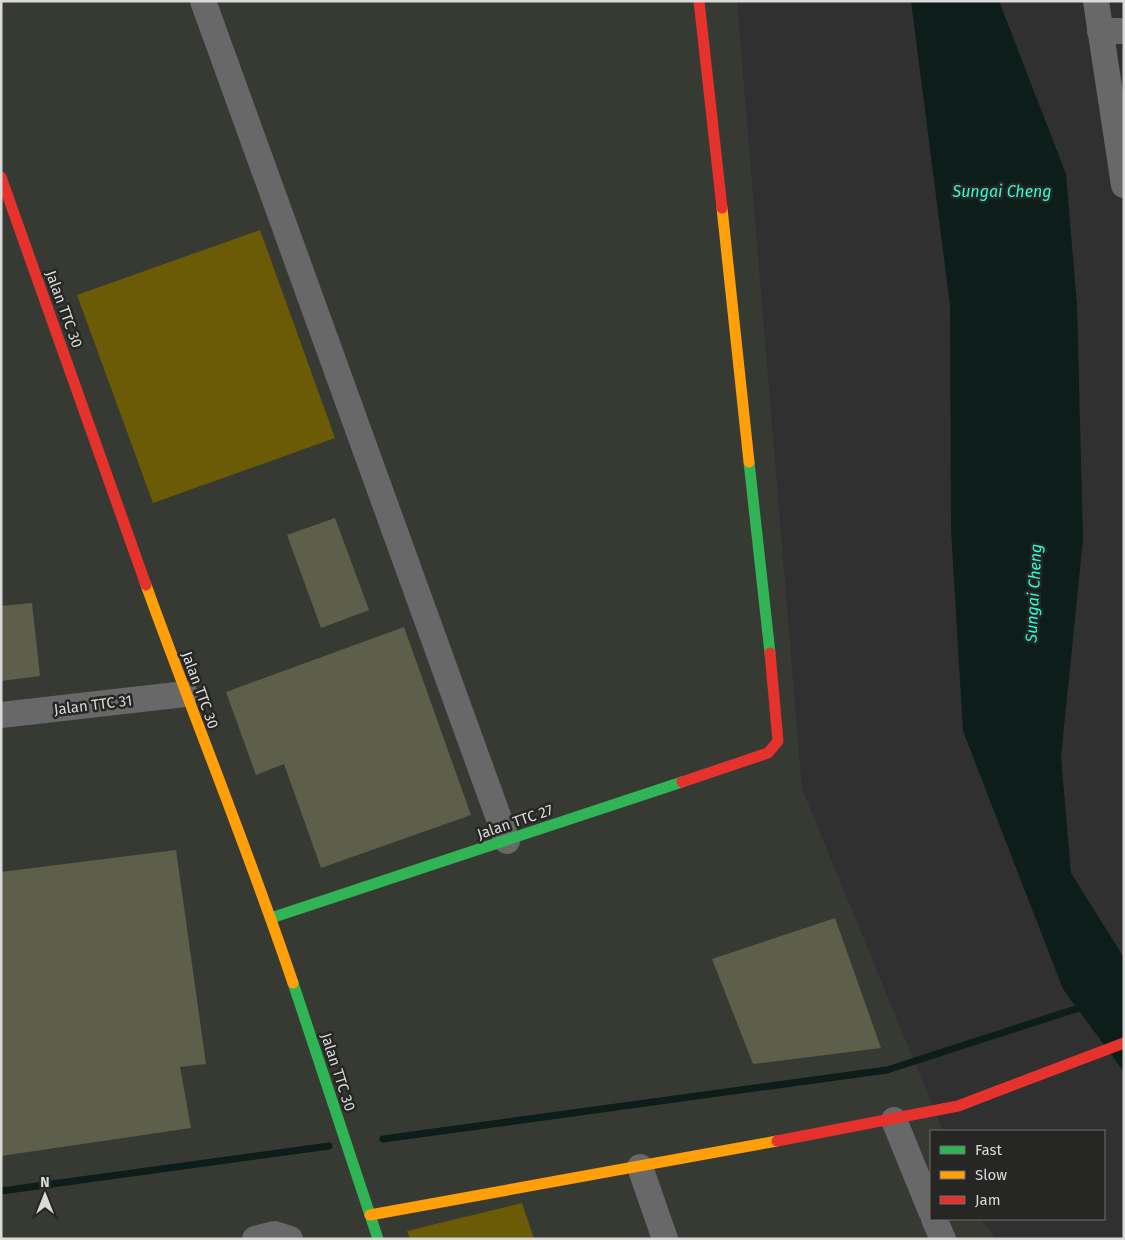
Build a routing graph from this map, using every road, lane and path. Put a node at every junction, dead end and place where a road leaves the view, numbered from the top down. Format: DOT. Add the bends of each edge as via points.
graph roads {
  1 [pos="203,1"];
  2 [pos="699,1"];
  3 [pos="1096,1"];
  4 [pos="1112,31"];
  5 [pos="1,177"];
  6 [pos="1124,185"];
  7 [pos="185,694"];
  8 [pos="1,715"];
  9 [pos="507,841"];
  10 [pos="271,918"];
  11 [pos="1124,1042"];
  12 [pos="894,1120"];
  13 [pos="640,1167"];
  14 [pos="930,1209"];
  15 [pos="370,1215"];
  16 [pos="934,1220"];
  17 [pos="255,1239"];
  18 [pos="290,1239"];
  19 [pos="378,1239"];
  20 [pos="665,1239"];
  21 [pos="943,1239"];
  1 -- 9 [label="street"];
  2 -- 9 [label="street, Jalan TTC 27" via="778,741 768,753"];
  3 -- 4 [label="street"];
  4 -- 6 [label="street"];
  5 -- 7 [label="street, Jalan TTC 30"];
  7 -- 8 [label="street, Jalan TTC 31"];
  7 -- 10 [label="street, Jalan TTC 30"];
  9 -- 10 [label="street, Jalan TTC 27"];
  10 -- 15 [label="street, Jalan TTC 30"];
  11 -- 12 [label="street" via="958,1106"];
  12 -- 13 [label="street"];
  12 -- 14 [label="street"];
  13 -- 15 [label="street"];
  13 -- 20 [label="street"];
  15 -- 19 [label="street, Jalan TTC 30"];
  16 -- 21 [label="street"];
  17 -- 18 [label="street" via="274,1234"];
}
